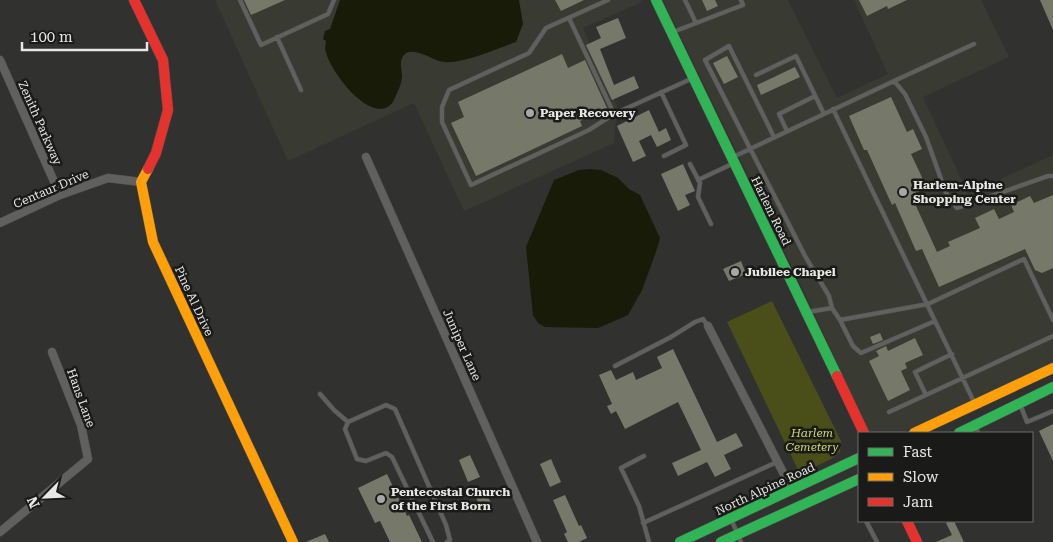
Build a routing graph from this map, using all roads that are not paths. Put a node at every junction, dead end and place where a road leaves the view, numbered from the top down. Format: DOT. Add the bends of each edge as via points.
graph roads {
  1 [pos="134,0"];
  2 [pos="240,0"];
  3 [pos="334,0"];
  4 [pos="608,0"];
  5 [pos="656,0"];
  6 [pos="685,0"];
  7 [pos="741,0"];
  8 [pos="569,18"];
  9 [pos="696,23"];
  10 [pos="671,32"];
  11 [pos="277,38"];
  12 [pos="974,44"];
  13 [pos="0,60"];
  14 [pos="756,75"];
  15 [pos="693,78"];
  16 [pos="894,81"];
  17 [pos="302,90"];
  18 [pos="661,92"];
  19 [pos="815,96"];
  20 [pos="833,109"];
  21 [pos="614,114"];
  22 [pos="824,114"];
  23 [pos="787,132"];
  24 [pos="774,137"];
  25 [pos="751,148"];
  26 [pos="664,156"];
  27 [pos="366,157"];
  28 [pos="733,160"];
  29 [pos="690,164"];
  30 [pos="1053,176"];
  31 [pos="698,180"];
  32 [pos="141,182"];
  33 [pos="60,195"];
  34 [pos="0,223"];
  35 [pos="711,224"];
  36 [pos="928,304"];
  37 [pos="832,308"];
  38 [pos="806,313"];
  39 [pos="840,320"];
  40 [pos="1053,320"];
  41 [pos="936,321"];
  42 [pos="708,326"];
  43 [pos="1053,336"];
  44 [pos="52,352"];
  45 [pos="952,354"];
  46 [pos="615,366"];
  47 [pos="1053,368"];
  48 [pos="962,377"];
  49 [pos="1053,387"];
  50 [pos="320,394"];
  51 [pos="926,395"];
  52 [pos="1020,404"];
  53 [pos="976,405"];
  54 [pos="1053,411"];
  55 [pos="889,412"];
  56 [pos="348,422"];
  57 [pos="977,429"];
  58 [pos="864,432"];
  59 [pos="916,432"];
  60 [pos="964,432"];
  61 [pos="644,456"];
  62 [pos="858,458"];
  63 [pos="777,462"];
  64 [pos="858,479"];
  65 [pos="792,490"];
  66 [pos="731,519"];
  67 [pos="643,522"];
  68 [pos="867,522"];
  69 [pos="908,522"];
  70 [pos="0,532"];
  71 [pos="740,538"];
  72 [pos="294,542"];
  73 [pos="433,542"];
  74 [pos="447,542"];
  75 [pos="537,542"];
  76 [pos="649,542"];
  77 [pos="680,542"];
  78 [pos="721,542"];
  79 [pos="877,542"];
  80 [pos="917,542"];
  1 -- 32 [label="main road" via="163,60 168,110 156,153"];
  2 -- 11 [label="lane" via="261,44"];
  3 -- 11 [label="lane" via="328,14"];
  4 -- 8 [label="lane"];
  5 -- 10 [label="main road, Harlem Road"];
  6 -- 9 [label="lane"];
  7 -- 9 [label="lane" via="743,5"];
  8 -- 21 [label="lane"];
  8 -- 21 [label="lane" via="546,28 529,53 449,90 442,107 442,122 471,185 589,130"];
  9 -- 10 [label="lane"];
  10 -- 15 [label="main road, Harlem Road"];
  11 -- 17 [label="lane"];
  12 -- 16 [label="lane"];
  13 -- 33 [label="street, Zenith Parkway"];
  14 -- 19 [label="lane" via="796,56"];
  15 -- 18 [label="lane"];
  15 -- 28 [label="main road, Harlem Road"];
  16 -- 20 [label="lane"];
  16 -- 30 [label="lane" via="926,137 946,193 957,208"];
  18 -- 21 [label="lane"];
  18 -- 26 [label="lane" via="686,145"];
  19 -- 22 [label="lane"];
  19 -- 23 [label="lane" via="779,114"];
  20 -- 22 [label="lane"];
  20 -- 36 [label="lane"];
  22 -- 23 [label="lane"];
  23 -- 24 [label="lane"];
  24 -- 25 [label="lane"];
  24 -- 25 [label="lane" via="729,46 705,60"];
  25 -- 28 [label="lane"];
  25 -- 37 [label="lane" via="805,256 829,296"];
  27 -- 75 [label="street, Juniper Lane"];
  28 -- 31 [label="lane"];
  28 -- 38 [label="main road, Harlem Road"];
  29 -- 31 [label="lane"];
  31 -- 35 [label="lane" via="698,196"];
  32 -- 33 [label="street, Centaur Drive" via="108,178"];
  32 -- 72 [label="main road, Pine Al Drive" via="153,242"];
  33 -- 34 [label="street, Centaur Drive"];
  36 -- 39 [label="lane"];
  36 -- 40 [label="lane" via="1024,259"];
  36 -- 41 [label="lane"];
  37 -- 38 [label="lane"];
  37 -- 39 [label="lane"];
  38 -- 58 [label="main road, Harlem Road"];
  39 -- 41 [label="lane" via="853,346 861,352"];
  41 -- 45 [label="lane"];
  42 -- 46 [label="lane" via="703,319 695,322"];
  42 -- 63 [label="street"];
  43 -- 48 [label="lane"];
  44 -- 70 [label="street, Hans Lane" via="81,425 88,459"];
  45 -- 48 [label="lane"];
  45 -- 51 [label="lane" via="916,372"];
  47 -- 53 [label="main road"];
  48 -- 51 [label="lane"];
  48 -- 53 [label="lane"];
  49 -- 52 [label="main road"];
  50 -- 56 [label="lane"];
  51 -- 55 [label="lane"];
  52 -- 54 [label="lane" via="1027,422"];
  52 -- 57 [label="main road"];
  53 -- 59 [label="main road"];
  56 -- 73 [label="lane" via="345,429 357,459 366,461 386,453 392,457"];
  56 -- 74 [label="lane" via="386,405 395,408 446,526 450,540"];
  57 -- 60 [label="main road"];
  61 -- 67 [label="lane" via="621,468"];
  62 -- 65 [label="main road, North Alpine Road"];
  63 -- 65 [label="street"];
  63 -- 67 [label="lane"];
  64 -- 71 [label="main road"];
  65 -- 66 [label="main road, North Alpine Road"];
  66 -- 71 [label="lane"];
  66 -- 77 [label="main road, North Alpine Road"];
  67 -- 76 [label="lane"];
  68 -- 79 [label="lane"];
  69 -- 80 [label="main road"];
  71 -- 78 [label="main road"];
}
